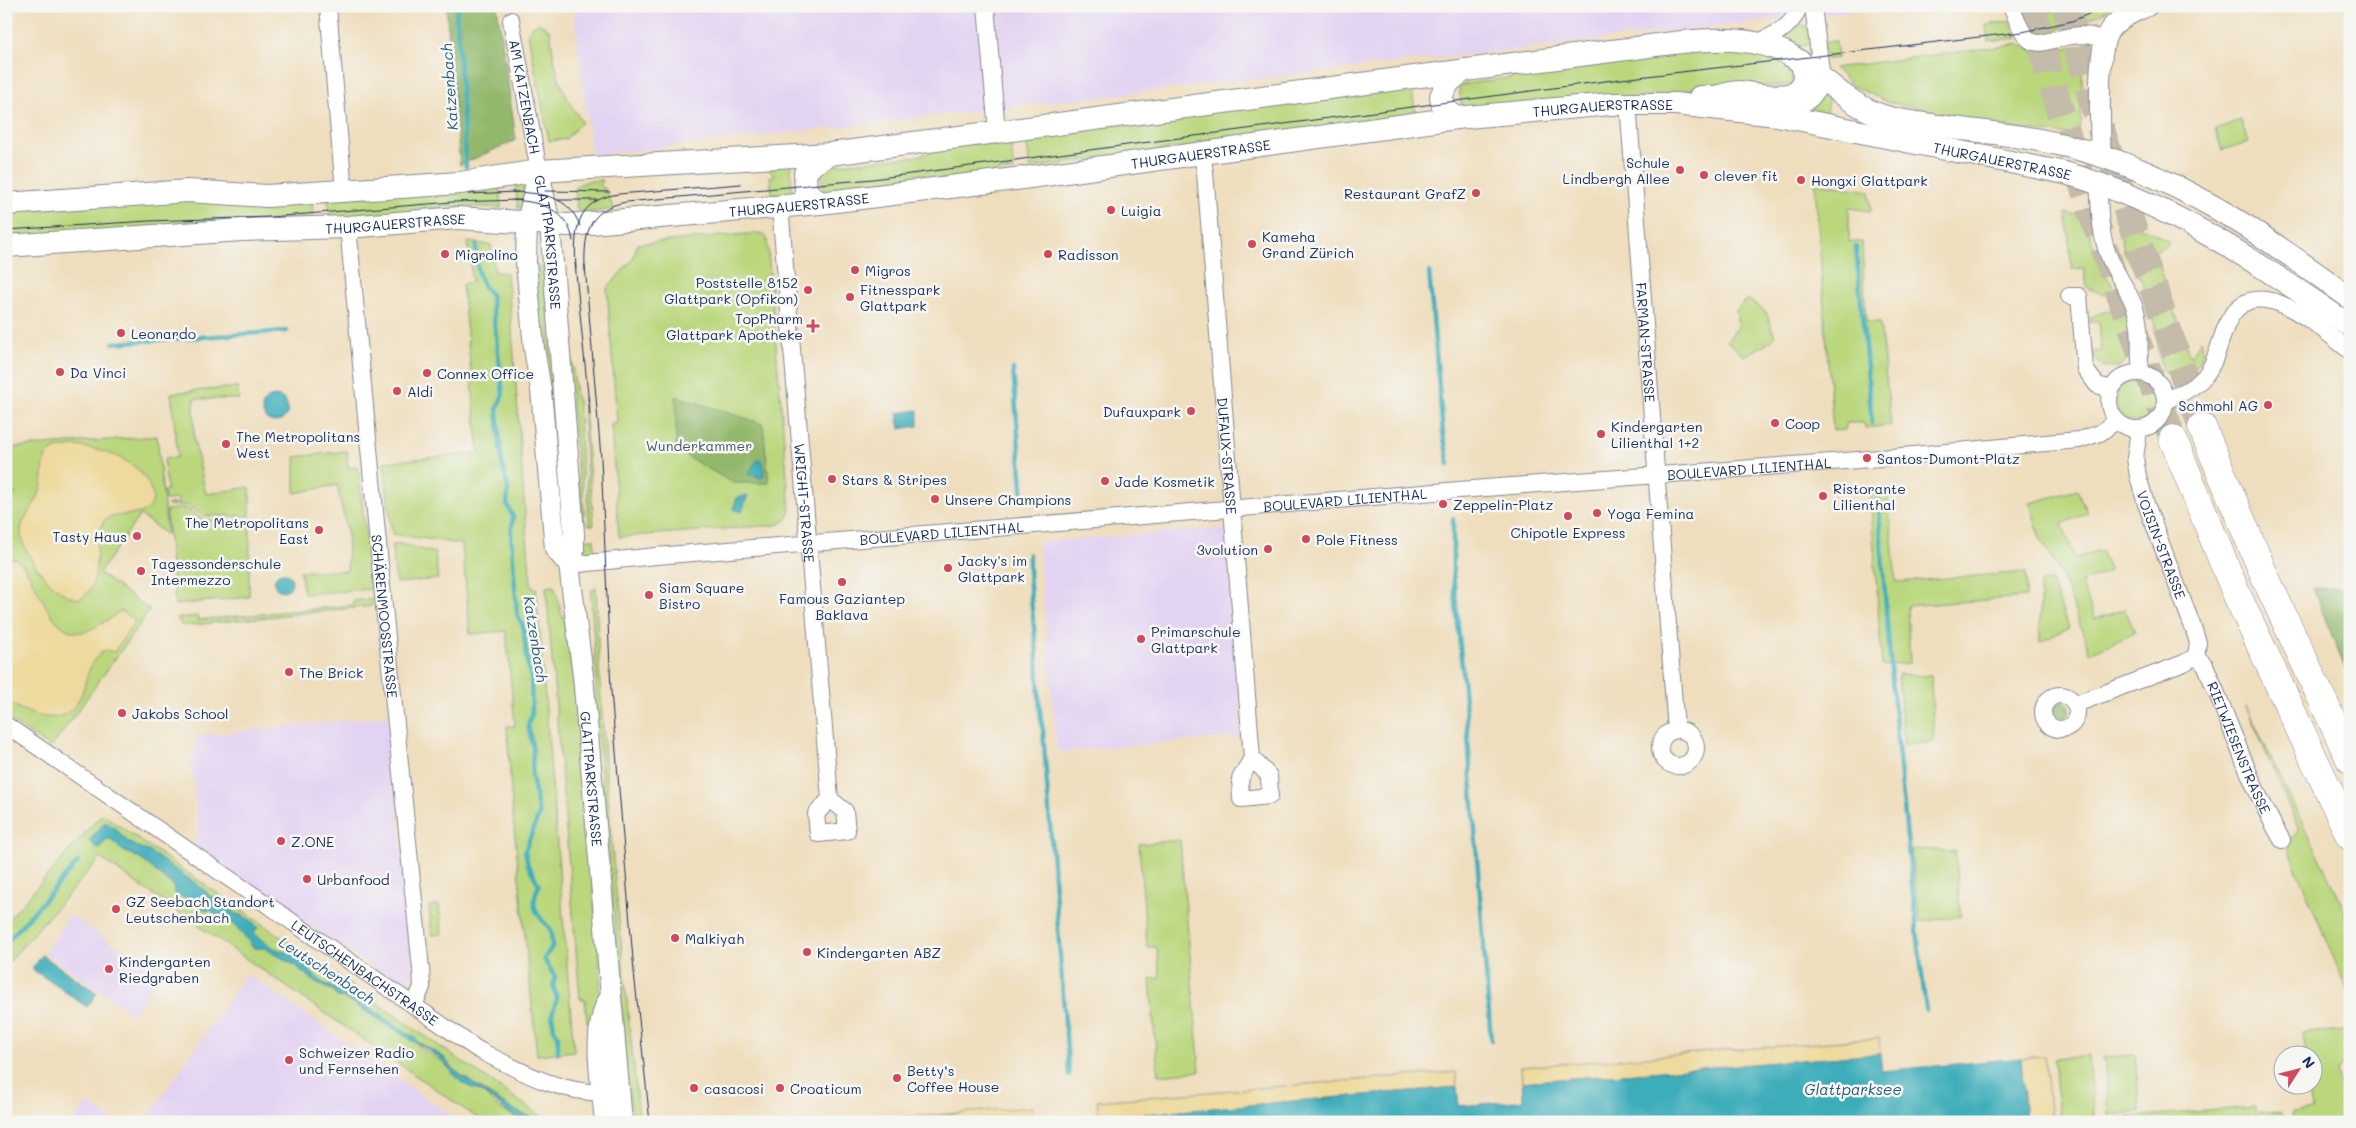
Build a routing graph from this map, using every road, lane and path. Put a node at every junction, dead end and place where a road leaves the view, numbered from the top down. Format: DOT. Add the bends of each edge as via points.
graph roads {
  1 [pos="328,6"];
  2 [pos="986,6"];
  3 [pos="1799,6"];
  4 [pos="1813,6"];
  5 [pos="2147,6"];
  6 [pos="2012,8"];
  7 [pos="511,20"];
  8 [pos="2105,39"];
  9 [pos="1759,42"];
  10 [pos="1802,63"];
  11 [pos="1464,70"];
  12 [pos="1822,79"];
  13 [pos="1718,97"];
  14 [pos="1628,104"];
  15 [pos="1675,104"];
  16 [pos="1456,118"];
  17 [pos="997,132"];
  18 [pos="1202,153"];
  19 [pos="830,154"];
  20 [pos="2100,155"];
  21 [pos="539,171"];
  22 [pos="2098,182"];
  23 [pos="344,191"];
  24 [pos="820,203"];
  25 [pos="6,204"];
  26 [pos="780,206"];
  27 [pos="527,223"];
  28 [pos="550,225"];
  29 [pos="348,227"];
  30 [pos="6,246"];
  31 [pos="2069,296"];
  32 [pos="2350,298"];
  33 [pos="2350,326"];
  34 [pos="2350,351"];
  35 [pos="2142,373"];
  36 [pos="2111,389"];
  37 [pos="2165,401"];
  38 [pos="2116,421"];
  39 [pos="2202,427"];
  40 [pos="2139,430"];
  41 [pos="2173,439"];
  42 [pos="1657,475"];
  43 [pos="1231,510"];
  44 [pos="807,544"];
  45 [pos="569,565"];
  46 [pos="2196,656"];
  47 [pos="2076,704"];
  48 [pos="6,725"];
  49 [pos="1676,730"];
  50 [pos="1252,758"];
  51 [pos="2350,759"];
  52 [pos="830,799"];
  53 [pos="2350,836"];
  54 [pos="2282,840"];
  55 [pos="414,1005"];
  56 [pos="611,1092"];
  57 [pos="605,1122"];
  58 [pos="622,1122"];
  1 -- 23 [label="street"];
  2 -- 17 [label="street"];
  3 -- 9 [label="street" via="1787,27"];
  4 -- 12 [label="street"];
  5 -- 8 [label="street" via="2116,23"];
  6 -- 8 [label="street" via="2022,32 2031,41 2050,42 2080,35"];
  7 -- 21 [label="street, AM KATZENBACH"];
  8 -- 20 [label="street" via="2101,58"];
  9 -- 10 [label="main road, THURGAUERSTRASSE" via="1780,49"];
  9 -- 11 [label="main road, THURGAUERSTRASSE" via="1720,40"];
  10 -- 12 [label="main road, THURGAUERSTRASSE"];
  10 -- 13 [label="main road" via="1803,82 1789,95 1736,92"];
  11 -- 16 [label="main road" via="1449,82 1441,96 1443,107"];
  11 -- 17 [label="main road, THURGAUERSTRASSE"];
  12 -- 13 [label="street" via="1816,95 1791,107"];
  12 -- 20 [label="main road, THURGAUERSTRASSE" via="1860,106 1885,117 2040,140"];
  13 -- 15 [label="main road" via="1693,98"];
  14 -- 15 [label="main road, THURGAUERSTRASSE"];
  14 -- 16 [label="main road, THURGAUERSTRASSE" via="1583,105"];
  14 -- 42 [label="street, FARMAN-STRASSE"];
  15 -- 22 [label="main road, THURGAUERSTRASSE" via="1777,115"];
  16 -- 18 [label="main road, THURGAUERSTRASSE"];
  17 -- 19 [label="main road, THURGAUERSTRASSE"];
  18 -- 24 [label="main road, THURGAUERSTRASSE"];
  18 -- 43 [label="street, DUFAUX-STRASSE"];
  19 -- 21 [label="main road, THURGAUERSTRASSE"];
  19 -- 24 [label="main road" via="812,164 805,173 806,191"];
  20 -- 22 [label="main road"];
  20 -- 32 [label="main road, THURGAUERSTRASSE" via="2151,175 2219,211"];
  21 -- 23 [label="main road, THURGAUERSTRASSE" via="460,184"];
  21 -- 27 [label="street, GLATTPARKSTRASSE"];
  21 -- 28 [label="street, GLATTPARKSTRASSE"];
  22 -- 33 [label="main road, THURGAUERSTRASSE" via="2200,231"];
  22 -- 35 [label="street" via="2105,246 2129,293 2138,320"];
  23 -- 25 [label="main road, THURGAUERSTRASSE" via="267,196 188,191"];
  24 -- 26 [label="main road, THURGAUERSTRASSE"];
  26 -- 28 [label="main road, THURGAUERSTRASSE"];
  26 -- 44 [label="street, WRIGHT-STRASSE"];
  27 -- 28 [label="main road, THURGAUERSTRASSE"];
  27 -- 29 [label="main road, THURGAUERSTRASSE" via="458,218"];
  27 -- 45 [label="street, GLATTPARKSTRASSE" via="528,280 555,548"];
  28 -- 45 [label="street, GLATTPARKSTRASSE" via="574,534 574,551"];
  29 -- 30 [label="main road, THURGAUERSTRASSE" via="233,230"];
  29 -- 55 [label="street, SCHÄRENMOOSSTRASSE" via="422,969 422,987"];
  31 -- 36 [label="street" via="2079,296 2085,369 2090,378"];
  34 -- 37 [label="street" via="2276,300 2246,302 2236,308 2210,368 2201,380"];
  35 -- 36 [label="street" via="2124,376"];
  35 -- 37 [label="street" via="2159,383"];
  36 -- 38 [label="street" via="2109,406"];
  37 -- 40 [label="street" via="2158,421"];
  38 -- 40 [label="street"];
  38 -- 42 [label="street, BOULEVARD LILIENTHAL" via="2100,433 2079,440"];
  39 -- 51 [label="highway" via="2266,580"];
  40 -- 46 [label="street, VOISIN-STRASSE" via="2135,458 2138,476 2194,630 2198,644"];
  41 -- 53 [label="highway" via="2240,602"];
  42 -- 43 [label="street, BOULEVARD LILIENTHAL"];
  42 -- 49 [label="street, FARMAN-STRASSE"];
  43 -- 44 [label="street, BOULEVARD LILIENTHAL"];
  43 -- 50 [label="street, DUFAUX-STRASSE"];
  44 -- 45 [label="street, BOULEVARD LILIENTHAL"];
  44 -- 52 [label="street, WRIGHT-STRASSE"];
  45 -- 56 [label="street, GLATTPARKSTRASSE" via="584,676 610,996 603,1010 598,1058"];
  46 -- 47 [label="street"];
  46 -- 54 [label="street, RIETWIESENSTRASSE" via="2205,665 2246,772"];
  48 -- 55 [label="street, LEUTSCHENBACHSTRASSE"];
  55 -- 56 [label="street, LEUTSCHENBACHSTRASSE" via="477,1049 508,1066 576,1091"];
  56 -- 57 [label="street, GLATTPARKSTRASSE"];
  56 -- 58 [label="street, GLATTPARKSTRASSE"];
}
